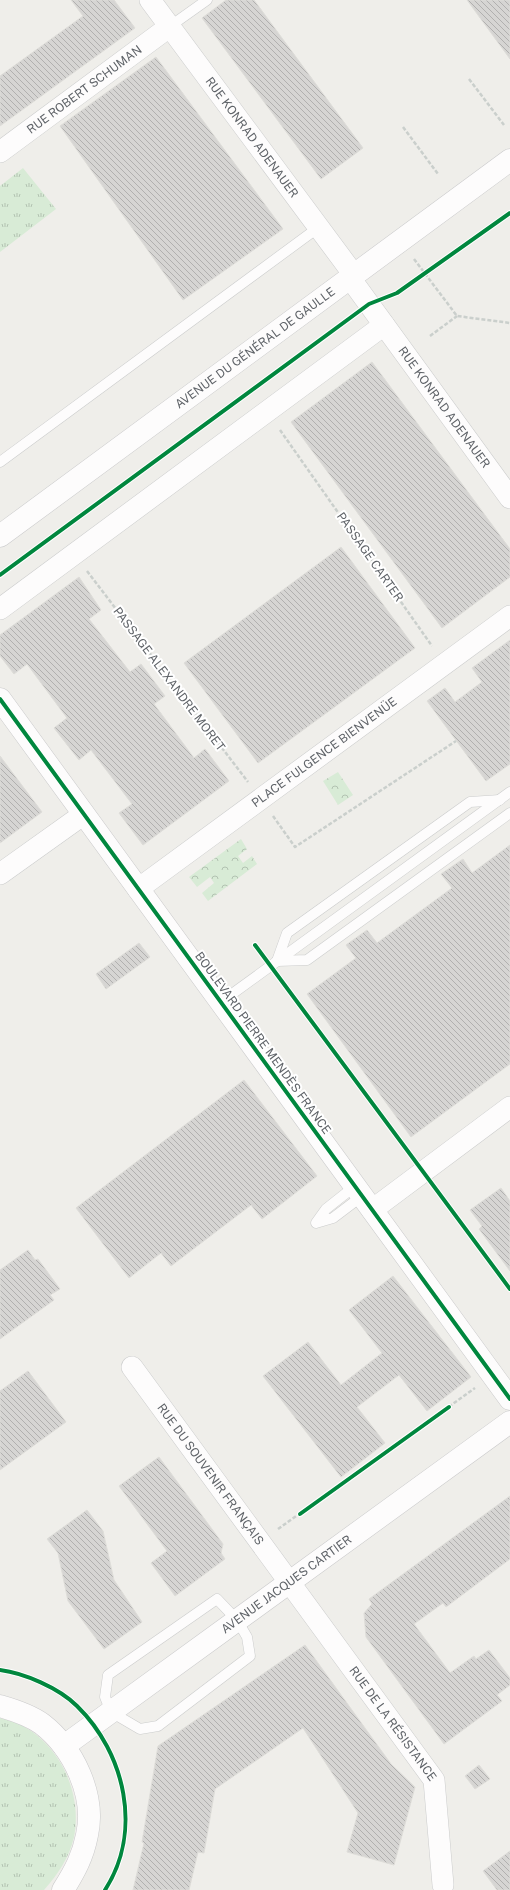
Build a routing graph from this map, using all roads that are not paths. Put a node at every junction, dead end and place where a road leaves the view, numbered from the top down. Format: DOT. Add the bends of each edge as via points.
graph roads {
  1 [pos="150,0"];
  2 [pos="206,0"];
  3 [pos="169,27"];
  4 [pos="0,152"];
  5 [pos="510,160"];
  6 [pos="319,227"];
  7 [pos="352,277"];
  8 [pos="384,324"];
  9 [pos="0,462"];
  10 [pos="510,498"];
  11 [pos="0,536"];
  12 [pos="0,609"];
  13 [pos="510,616"];
  14 [pos="0,699"];
  15 [pos="510,792"];
  16 [pos="500,800"];
  17 [pos="510,813"];
  18 [pos="84,814"];
  19 [pos="0,874"];
  20 [pos="138,889"];
  21 [pos="277,961"];
  22 [pos="221,1002"];
  23 [pos="510,1107"];
  24 [pos="363,1197"];
  25 [pos="132,1367"];
  26 [pos="510,1399"];
  27 [pos="510,1422"];
  28 [pos="290,1581"];
  29 [pos="237,1620"];
  30 [pos="0,1706"];
  31 [pos="111,1712"];
  32 [pos="64,1746"];
  33 [pos="443,1885"];
  34 [pos="63,1890"];
  1 -- 3 [label="street, RUE KONRAD ADENAUER"];
  2 -- 3 [label="lane"];
  3 -- 4 [label="street, RUE ROBERT SCHUMAN"];
  3 -- 6 [label="street, RUE KONRAD ADENAUER"];
  5 -- 7 [label="street, AVENUE DU GÉNÉRAL DE GAULLE"];
  6 -- 7 [label="street, RUE KONRAD ADENAUER"];
  6 -- 9 [label="lane"];
  7 -- 8 [label="street, RUE KONRAD ADENAUER"];
  7 -- 11 [label="street, AVENUE DU GÉNÉRAL DE GAULLE"];
  8 -- 10 [label="street, RUE KONRAD ADENAUER"];
  8 -- 12 [label="street"];
  13 -- 20 [label="street, PLACE FULGENCE BIENVENÜE"];
  14 -- 18 [label="street, BOULEVARD PIERRE MENDÈS FRANCE"];
  15 -- 16 [label="lane"];
  16 -- 21 [label="lane"];
  16 -- 21 [label="lane" via="470,802 290,930"];
  17 -- 21 [label="lane" via="307,960"];
  18 -- 19 [label="street"];
  18 -- 20 [label="street, BOULEVARD PIERRE MENDÈS FRANCE"];
  20 -- 22 [label="street, BOULEVARD PIERRE MENDÈS FRANCE"];
  21 -- 22 [label="lane"];
  22 -- 24 [label="street, BOULEVARD PIERRE MENDÈS FRANCE"];
  23 -- 24 [label="street"];
  24 -- 26 [label="street, BOULEVARD PIERRE MENDÈS FRANCE"];
  25 -- 28 [label="street, RUE DU SOUVENIR FRANÇAIS"];
  27 -- 28 [label="street, AVENUE JACQUES CARTIER"];
  28 -- 29 [label="street, AVENUE JACQUES CARTIER"];
  28 -- 33 [label="street, RUE DE LA RÉSISTANCE" via="434,1780"];
  29 -- 31 [label="street, AVENUE JACQUES CARTIER"];
  29 -- 31 [label="lane" via="217,1599 108,1675 105,1697"];
  29 -- 31 [label="lane" via="247,1637 250,1656 158,1726 140,1729"];
  30 -- 32 [label="street" via="15,1710 41,1724"];
  31 -- 32 [label="street, AVENUE JACQUES CARTIER"];
  32 -- 34 [label="street" via="79,1771 88,1802 88,1833 79,1864"];
}
